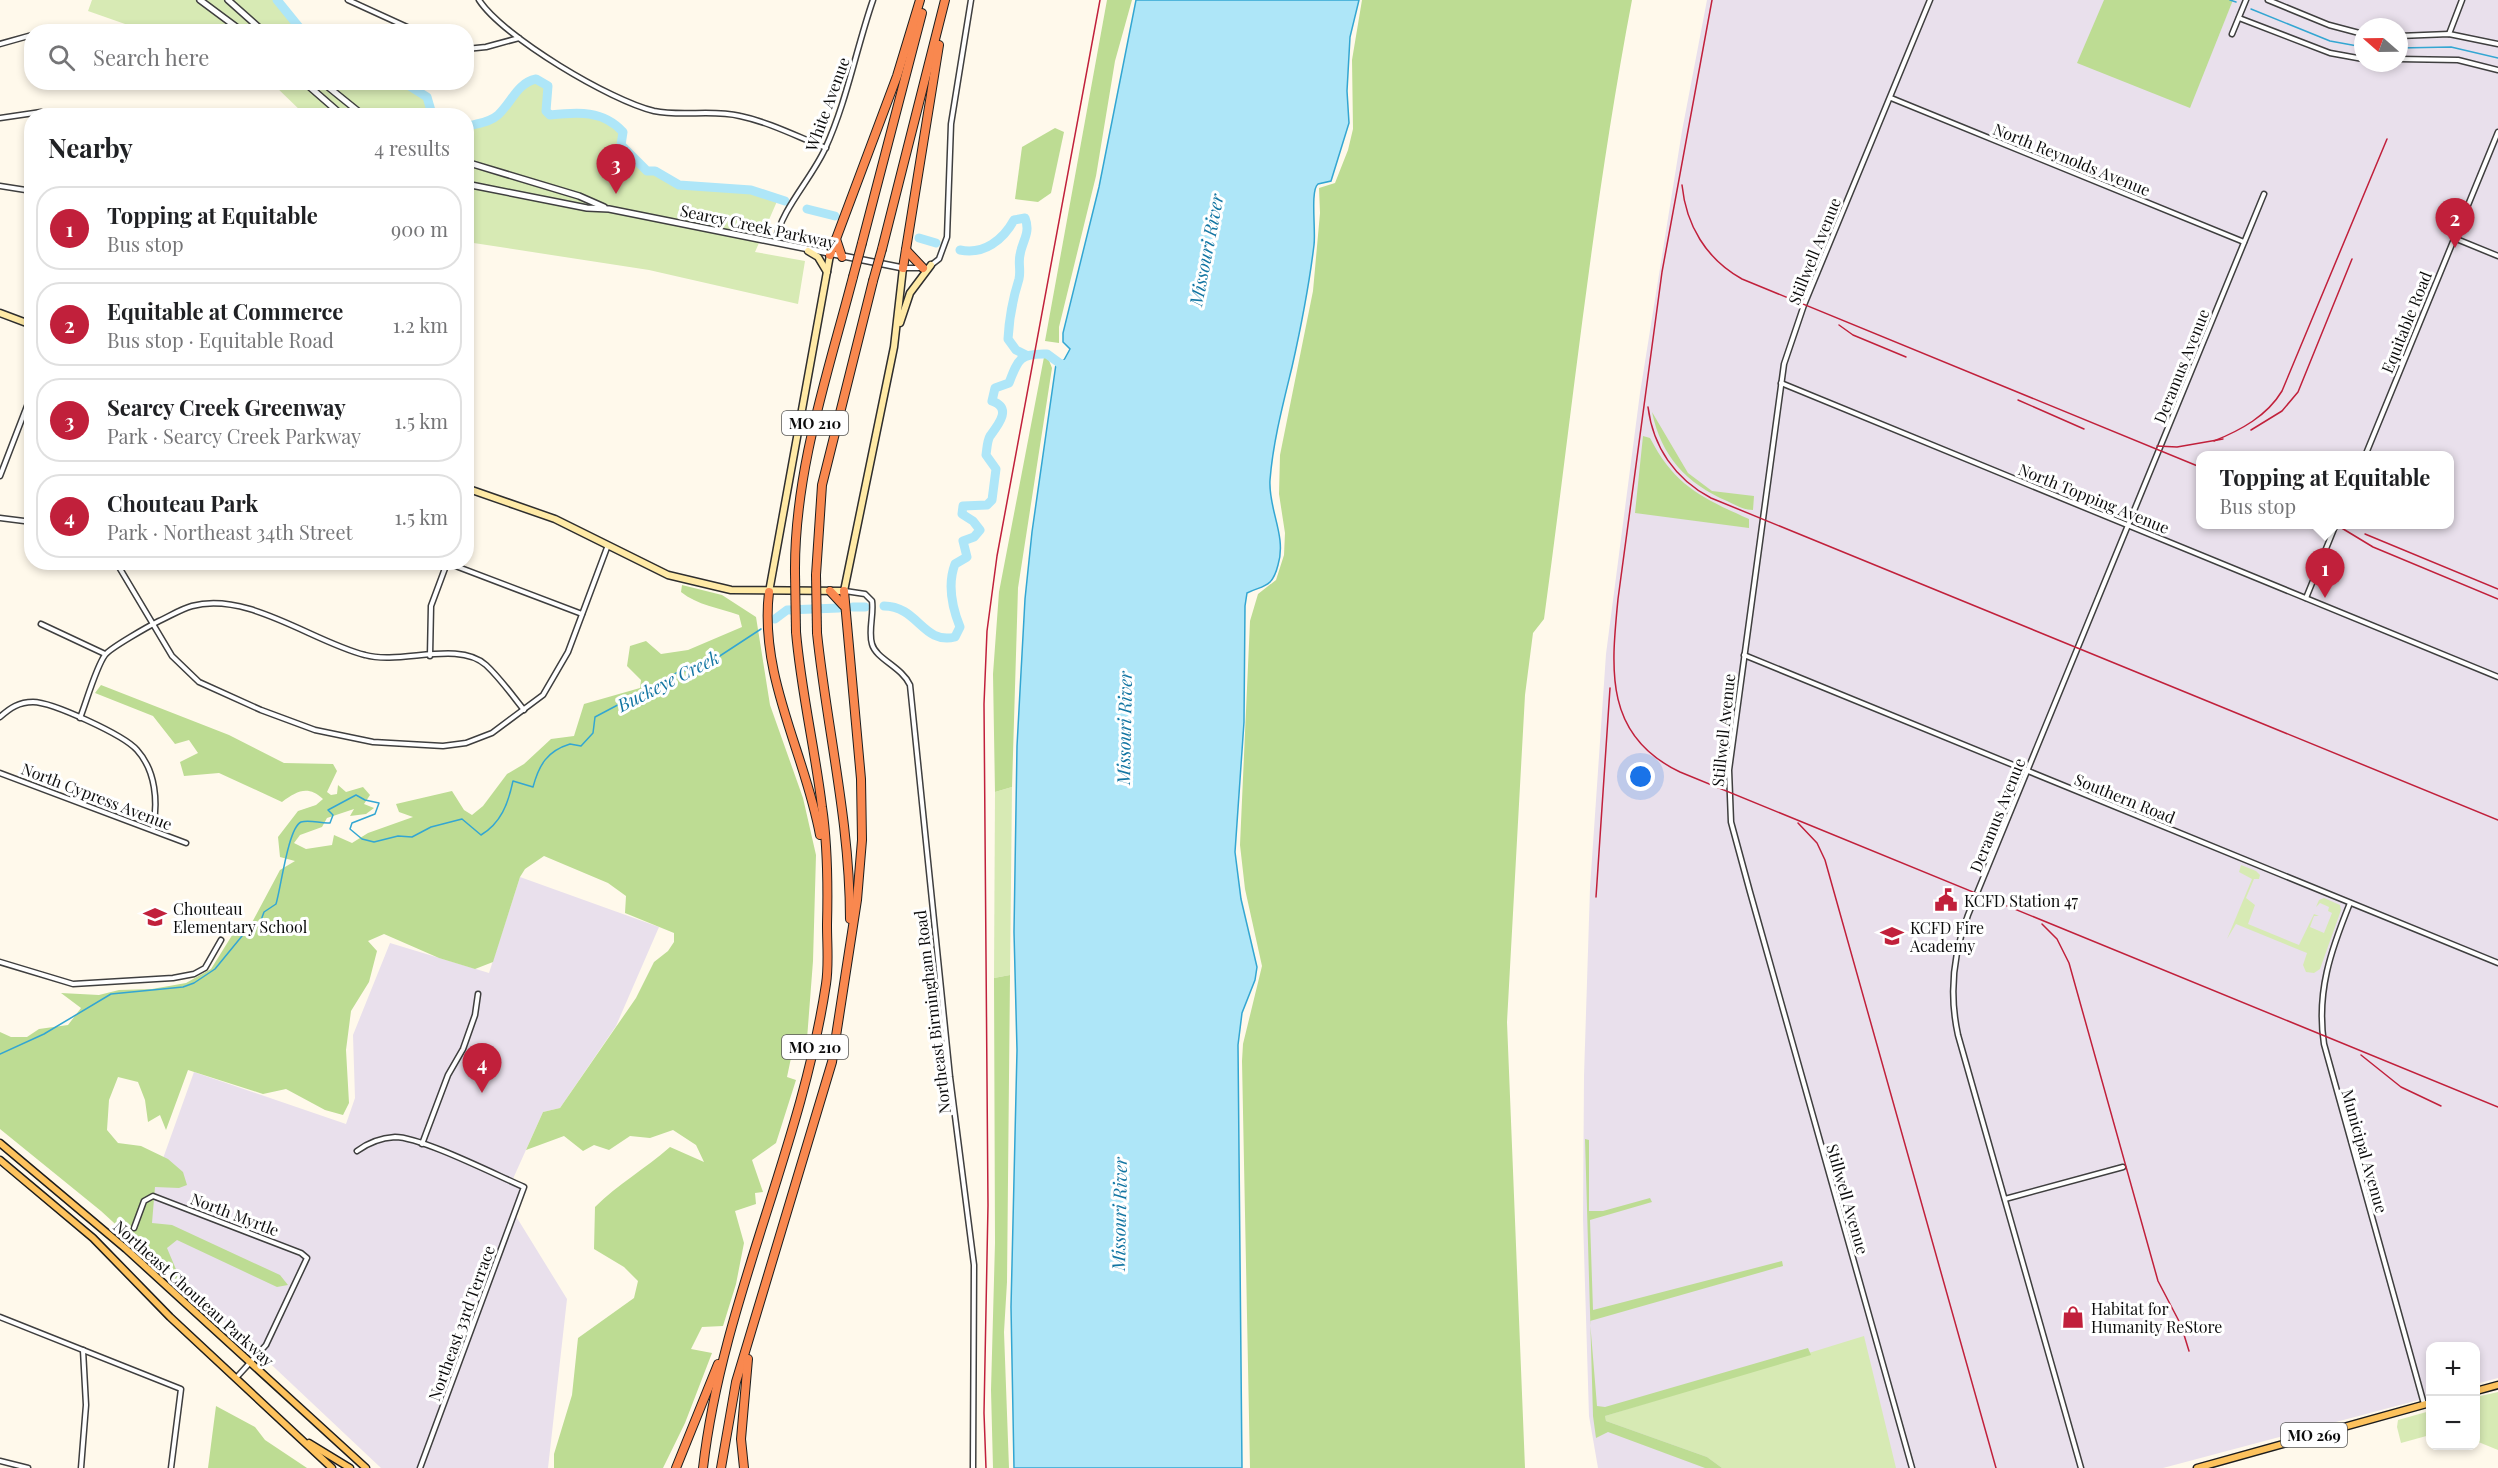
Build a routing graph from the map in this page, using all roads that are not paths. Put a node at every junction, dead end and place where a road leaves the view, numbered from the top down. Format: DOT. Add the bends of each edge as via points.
graph roads {
  1 [pos="200,0"];
  2 [pos="228,0"];
  3 [pos="348,0"];
  4 [pos="479,0"];
  5 [pos="873,0"];
  6 [pos="920,0"];
  7 [pos="925,0"];
  8 [pos="945,0"];
  9 [pos="971,0"];
  10 [pos="1930,0"];
  11 [pos="2246,0"];
  12 [pos="2268,0"];
  13 [pos="2462,0"];
  14 [pos="2239,18"];
  15 [pos="232,24"];
  16 [pos="255,24"];
  17 [pos="400,24"];
  18 [pos="2354,32"];
  19 [pos="2232,34"];
  20 [pos="2449,34"];
  21 [pos="938,35"];
  22 [pos="2408,36"];
  23 [pos="24,37"];
  24 [pos="519,38"];
  25 [pos="0,44"];
  26 [pos="2498,44"];
  27 [pos="474,48"];
  28 [pos="2354,57"];
  29 [pos="2408,59"];
  30 [pos="2498,70"];
  31 [pos="313,90"];
  32 [pos="332,90"];
  33 [pos="1891,98"];
  34 [pos="335,108"];
  35 [pos="354,108"];
  36 [pos="24,115"];
  37 [pos="0,118"];
  38 [pos="2498,132"];
  39 [pos="826,148"];
  40 [pos="474,164"];
  41 [pos="0,186"];
  42 [pos="474,186"];
  43 [pos="24,190"];
  44 [pos="2264,194"];
  45 [pos="609,209"];
  46 [pos="836,237"];
  47 [pos="2454,238"];
  48 [pos="2244,242"];
  49 [pos="775,243"];
  50 [pos="906,250"];
  51 [pos="808,251"];
  52 [pos="830,255"];
  53 [pos="2498,256"];
  54 [pos="842,257"];
  55 [pos="931,265"];
  56 [pos="903,268"];
  57 [pos="923,268"];
  58 [pos="827,272"];
  59 [pos="0,313"];
  60 [pos="24,322"];
  61 [pos="897,332"];
  62 [pos="1781,383"];
  63 [pos="24,414"];
  64 [pos="2367,451"];
  65 [pos="0,476"];
  66 [pos="474,491"];
  67 [pos="0,518"];
  68 [pos="24,521"];
  69 [pos="2129,526"];
  70 [pos="2334,529"];
  71 [pos="608,544"];
  72 [pos="121,570"];
  73 [pos="444,570"];
  74 [pos="465,570"];
  75 [pos="830,591"];
  76 [pos="844,591"];
  77 [pos="769,592"];
  78 [pos="2306,598"];
  79 [pos="845,609"];
  80 [pos="582,614"];
  81 [pos="41,624"];
  82 [pos="153,624"];
  83 [pos="105,654"];
  84 [pos="1744,655"];
  85 [pos="430,656"];
  86 [pos="2498,677"];
  87 [pos="524,710"];
  88 [pos="0,717"];
  89 [pos="80,718"];
  90 [pos="2028,771"];
  91 [pos="0,773"];
  92 [pos="153,829"];
  93 [pos="186,843"];
  94 [pos="828,872"];
  95 [pos="2350,903"];
  96 [pos="221,940"];
  97 [pos="850,941"];
  98 [pos="0,962"];
  99 [pos="2498,963"];
  100 [pos="478,994"];
  101 [pos="0,1143"];
  102 [pos="422,1144"];
  103 [pos="357,1151"];
  104 [pos="0,1160"];
  105 [pos="2123,1167"];
  106 [pos="2005,1199"];
  107 [pos="134,1228"];
  108 [pos="0,1317"];
  109 [pos="729,1335"];
  110 [pos="751,1337"];
  111 [pos="83,1350"];
  112 [pos="251,1362"];
  113 [pos="236,1378"];
  114 [pos="2498,1384"];
  115 [pos="2480,1389"];
  116 [pos="2426,1401"];
  117 [pos="2426,1404"];
  118 [pos="301,1438"];
  119 [pos="0,1461"];
  120 [pos="28,1468"];
  121 [pos="81,1468"];
  122 [pos="171,1468"];
  123 [pos="332,1468"];
  124 [pos="350,1468"];
  125 [pos="366,1468"];
  126 [pos="420,1468"];
  127 [pos="676,1468"];
  128 [pos="703,1468"];
  129 [pos="721,1468"];
  130 [pos="744,1468"];
  131 [pos="973,1468"];
  132 [pos="1912,1468"];
  133 [pos="2081,1468"];
  134 [pos="2197,1468"];
  1 -- 15 [label="street"];
  2 -- 16 [label="street"];
  3 -- 17 [label="street"];
  4 -- 24 [label="street"];
  5 -- 39 [label="street, White Avenue"];
  6 -- 46 [label="highway" via="897,76"];
  7 -- 94 [label="highway, MO 210, bridge" via="811,438 800,504 796,632"];
  8 -- 21 [label="highway, MO 210"];
  9 -- 55 [label="street" via="951,124 947,237 939,259"];
  10 -- 33 [label="street, Stillwell Avenue"];
  11 -- 14 [label="street"];
  12 -- 18 [label="street"];
  13 -- 20 [label="street"];
  14 -- 19 [label="street"];
  14 -- 28 [label="street" via="2330,53"];
  20 -- 22 [label="street"];
  20 -- 26 [label="street"];
  21 -- 50 [label="highway" via="939,54"];
  21 -- 97 [label="highway, MO 210, bridge" via="822,485 817,633 848,845"];
  23 -- 25 [label="street"];
  24 -- 27 [label="street"];
  24 -- 39 [label="street" via="555,64 634,105 668,113 712,111 740,116"];
  29 -- 30 [label="street" via="2458,60"];
  31 -- 34 [label="street"];
  32 -- 35 [label="street"];
  33 -- 48 [label="street, North Reynolds Avenue"];
  33 -- 62 [label="street, Stillwell Avenue" via="1804,305 1788,348"];
  36 -- 37 [label="street"];
  38 -- 47 [label="street, Equitable Road"];
  39 -- 49 [label="street, White Avenue" via="779,225"];
  40 -- 45 [label="street, Searcy Creek Parkway"];
  41 -- 43 [label="street"];
  42 -- 45 [label="street, Searcy Creek Parkway"];
  44 -- 48 [label="street, Deramus Avenue"];
  45 -- 49 [label="street, Searcy Creek Parkway"];
  46 -- 52 [label="highway"];
  46 -- 54 [label="highway"];
  47 -- 53 [label="street"];
  47 -- 64 [label="street, Equitable Road"];
  48 -- 69 [label="street, Deramus Avenue"];
  49 -- 51 [label="street, Searcy Creek Parkway"];
  50 -- 56 [label="highway"];
  50 -- 57 [label="highway"];
  51 -- 52 [label="street, Searcy Creek Parkway"];
  51 -- 58 [label="main road" via="818,257"];
  52 -- 54 [label="street, Searcy Creek Parkway"];
  52 -- 58 [label="main road"];
  54 -- 56 [label="street, Searcy Creek Parkway"];
  55 -- 57 [label="street"];
  55 -- 61 [label="main road" via="910,293"];
  56 -- 57 [label="street"];
  56 -- 61 [label="main road"];
  58 -- 77 [label="main road"];
  59 -- 60 [label="main road"];
  61 -- 76 [label="main road"];
  62 -- 69 [label="street, North Topping Avenue"];
  62 -- 84 [label="street, Stillwell Avenue"];
  63 -- 65 [label="street"];
  66 -- 71 [label="main road" via="539,512"];
  67 -- 68 [label="street"];
  69 -- 78 [label="street, North Topping Avenue"];
  69 -- 90 [label="street, Deramus Avenue"];
  70 -- 78 [label="street"];
  71 -- 77 [label="main road" via="668,575 731,590"];
  71 -- 80 [label="street"];
  72 -- 82 [label="street"];
  73 -- 85 [label="street" via="431,606"];
  74 -- 80 [label="street"];
  75 -- 76 [label="main road"];
  75 -- 77 [label="main road"];
  75 -- 79 [label="highway"];
  76 -- 79 [label="highway"];
  76 -- 131 [label="street, Northeast Birmingham Road" via="865,594 872,601 873,648 900,670 910,686 948,1066 974,1265"];
  77 -- 94 [label="highway" via="768,628 776,682 815,805"];
  78 -- 86 [label="street, North Topping Avenue"];
  79 -- 97 [label="highway" via="862,816 860,877"];
  80 -- 87 [label="street" via="554,679 543,695"];
  81 -- 83 [label="street"];
  82 -- 83 [label="street"];
  82 -- 85 [label="street" via="191,606 229,605 365,655 388,659"];
  82 -- 87 [label="street" via="172,656 200,682 270,714 334,735 393,744 452,745 492,733"];
  83 -- 89 [label="street"];
  84 -- 90 [label="street, Southern Road"];
  84 -- 132 [label="street, Stillwell Avenue" via="1729,770 1731,822"];
  85 -- 87 [label="street" via="459,654 480,661"];
  88 -- 89 [label="street" via="18,704 32,702"];
  89 -- 92 [label="street" via="126,740 144,759 154,789"];
  90 -- 95 [label="street, Southern Road"];
  90 -- 106 [label="street, Deramus Avenue" via="1962,931 1953,980 1958,1035"];
  91 -- 92 [label="street, North Cypress Avenue"];
  92 -- 93 [label="street, North Cypress Avenue"];
  94 -- 109 [label="highway, MO 210" via="827,982 814,1049"];
  95 -- 99 [label="street, Southern Road"];
  95 -- 116 [label="street, Municipal Avenue" via="2325,975 2321,1010 2324,1044"];
  96 -- 98 [label="street" via="211,961 194,974 73,984"];
  97 -- 110 [label="highway, MO 210" via="830,1071"];
  100 -- 102 [label="street" via="463,1049 448,1075"];
  101 -- 112 [label="main road, Northeast Chouteau Parkway"];
  102 -- 103 [label="street" via="398,1137 383,1138"];
  102 -- 126 [label="street, Northeast 33rd Terrace" via="524,1186"];
  104 -- 113 [label="main road, Northeast Chouteau Parkway" via="93,1238"];
  105 -- 106 [label="street"];
  106 -- 133 [label="street, Deramus Avenue"];
  107 -- 112 [label="street, North Myrtle" via="144,1201 153,1196 307,1258 266,1345"];
  108 -- 111 [label="street"];
  109 -- 127 [label="highway"];
  109 -- 128 [label="highway, MO 210" via="707,1429"];
  110 -- 129 [label="highway, MO 210" via="736,1382"];
  110 -- 130 [label="highway" via="743,1391"];
  111 -- 121 [label="street" via="86,1405"];
  111 -- 122 [label="street" via="181,1389"];
  112 -- 113 [label="street"];
  112 -- 125 [label="main road, Northeast Chouteau Parkway"];
  113 -- 118 [label="main road, Northeast Chouteau Parkway"];
  114 -- 115 [label="main road"];
  117 -- 134 [label="main road, MO 269"];
  118 -- 123 [label="main road, Northeast Chouteau Parkway"];
  118 -- 124 [label="main road"];
  119 -- 120 [label="street"];
}
